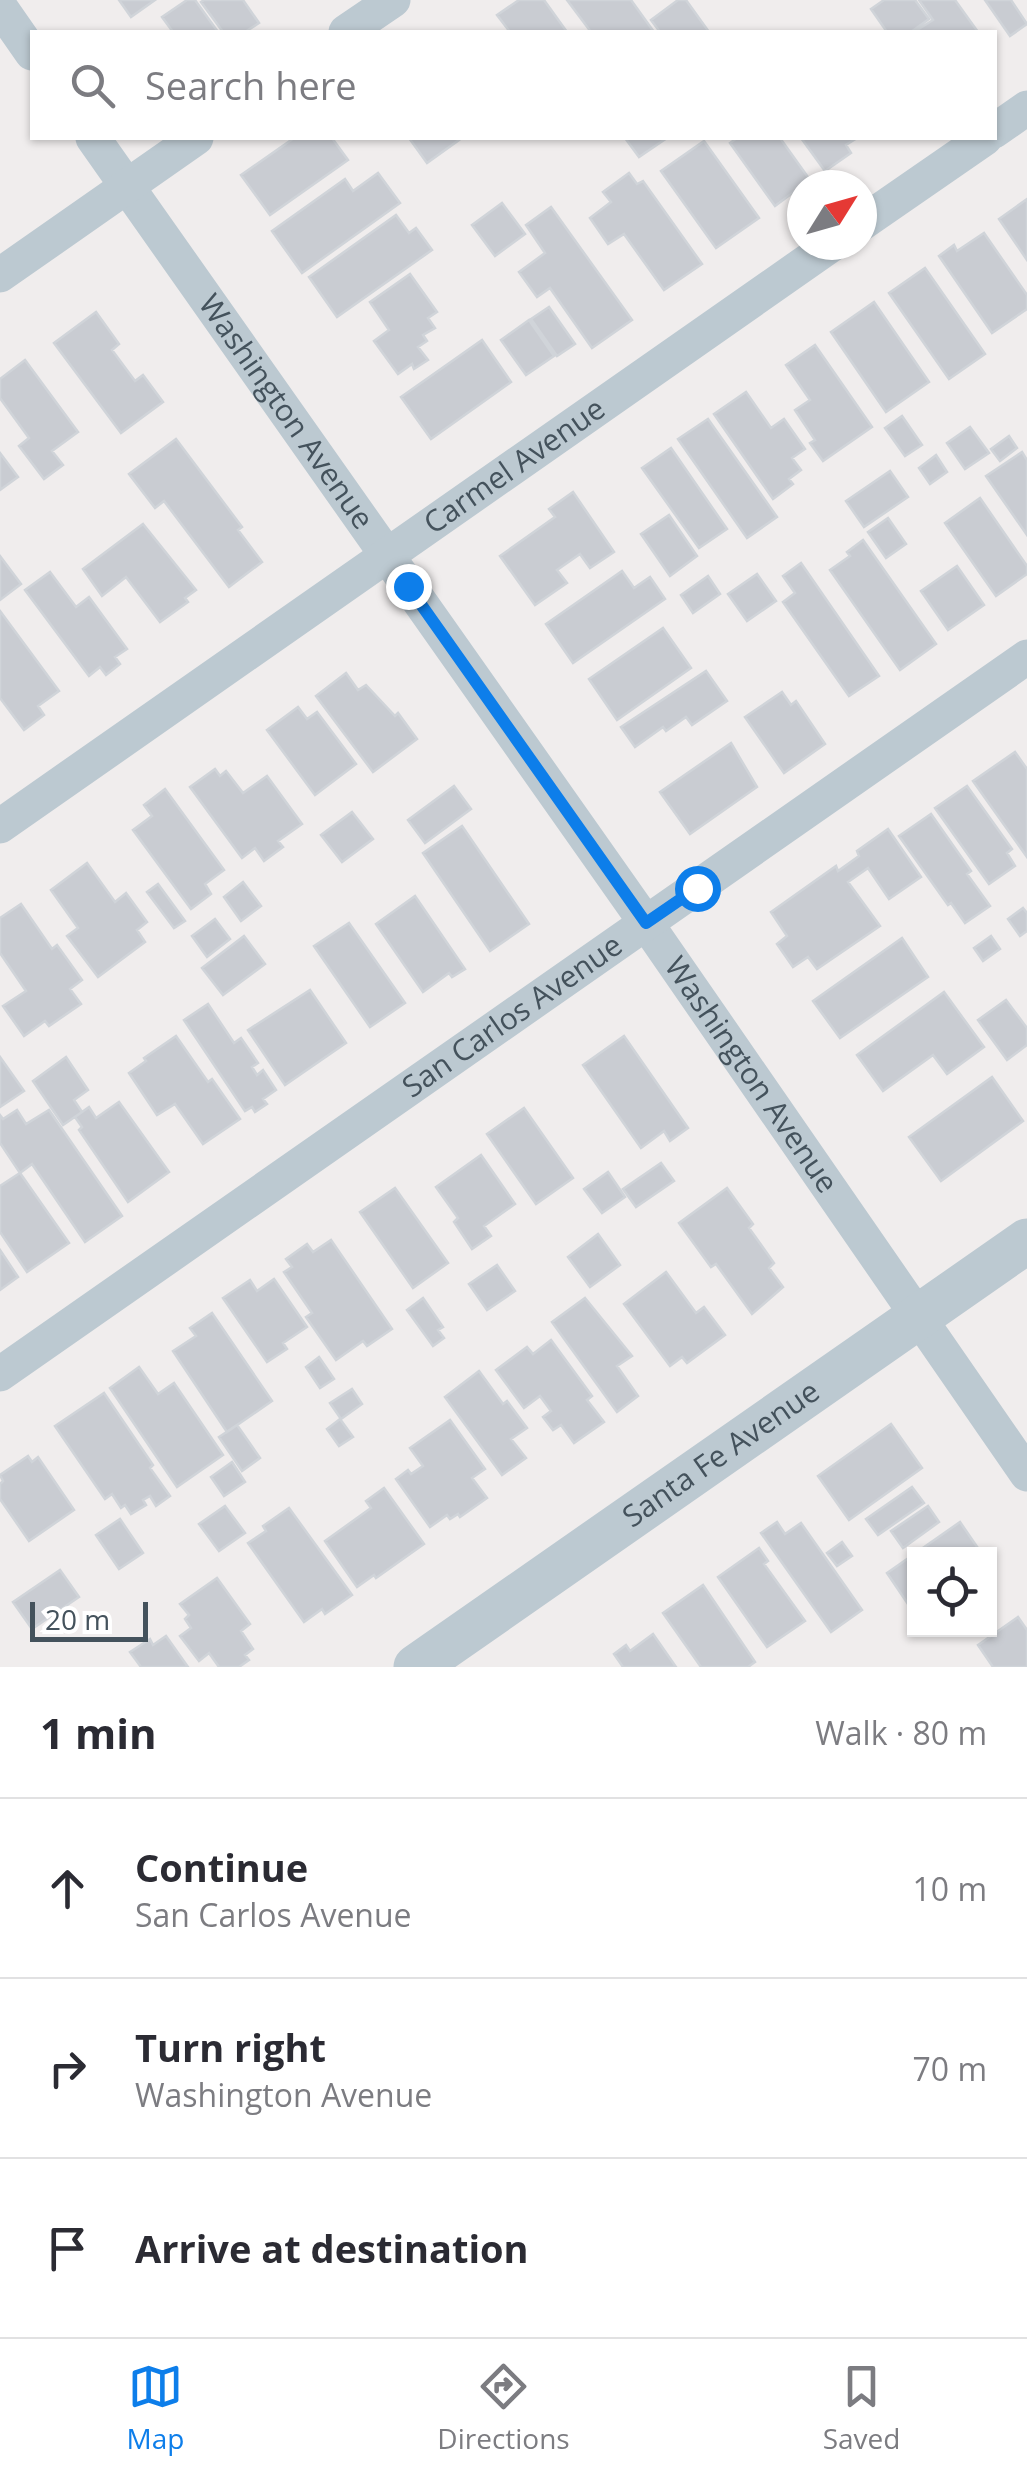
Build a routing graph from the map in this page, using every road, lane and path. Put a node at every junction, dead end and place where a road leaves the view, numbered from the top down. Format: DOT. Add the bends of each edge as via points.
graph roads {
  1 [pos="393,0"];
  2 [pos="0,7"];
  3 [pos="349,30"];
  4 [pos="30,50"];
  5 [pos="1027,108"];
  6 [pos="997,129"];
  7 [pos="93,140"];
  8 [pos="193,140"];
  9 [pos="982,140"];
  10 [pos="126,186"];
  11 [pos="877,214"];
  12 [pos="810,260"];
  13 [pos="0,275"];
  14 [pos="386,556"];
  15 [pos="1027,656"];
  16 [pos="0,826"];
  17 [pos="646,923"];
  18 [pos="1027,1240"];
  19 [pos="918,1316"];
  20 [pos="0,1374"];
  21 [pos="1027,1474"];
  22 [pos="416,1667"];
  1 -- 3 [label="street"];
  2 -- 4 [label="street"];
  5 -- 6 [label="street"];
  7 -- 10 [label="street, Washington Avenue"];
  8 -- 10 [label="street"];
  9 -- 11 [label="street"];
  10 -- 13 [label="street"];
  10 -- 14 [label="street, Washington Avenue"];
  12 -- 14 [label="street, Carmel Avenue"];
  14 -- 16 [label="street, Carmel Avenue"];
  14 -- 17 [label="street, Washington Avenue"];
  15 -- 17 [label="street, San Carlos Avenue"];
  17 -- 19 [label="street, Washington Avenue"];
  17 -- 20 [label="street, San Carlos Avenue"];
  18 -- 19 [label="street, Santa Fe Avenue"];
  19 -- 21 [label="street, Washington Avenue"];
  19 -- 22 [label="street, Santa Fe Avenue"];
}
